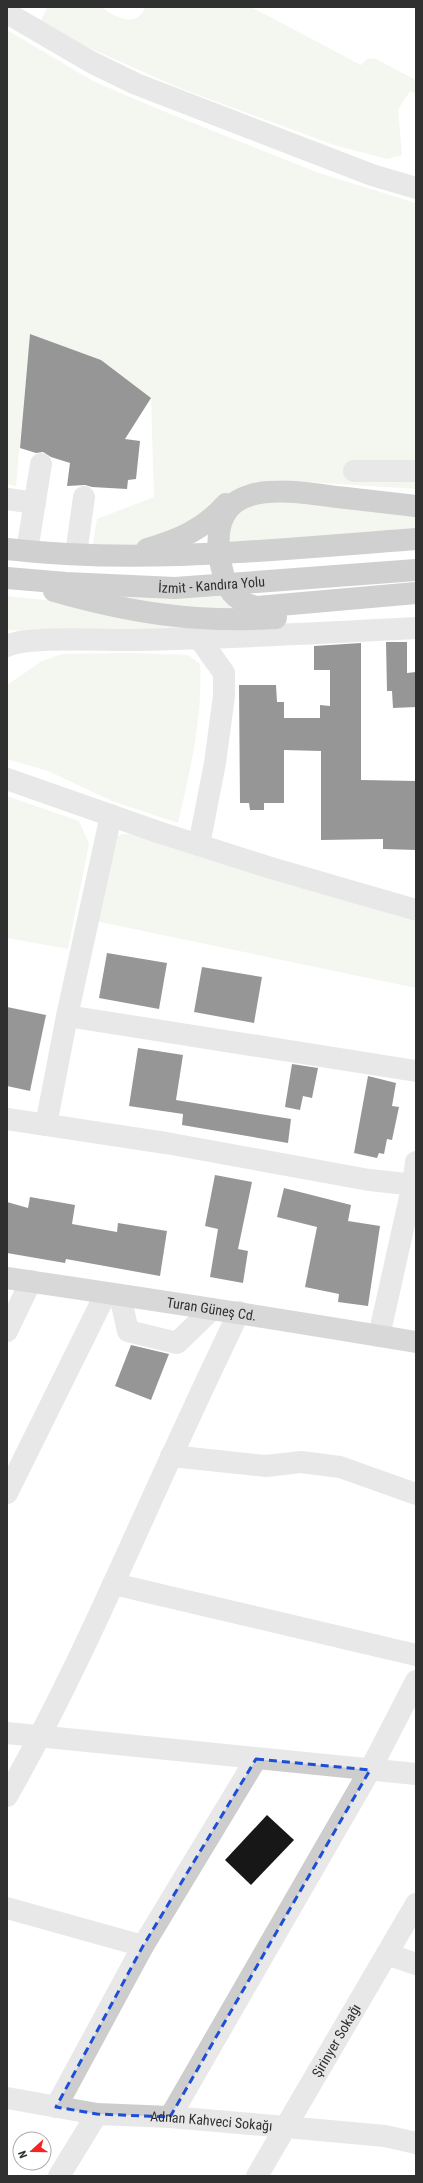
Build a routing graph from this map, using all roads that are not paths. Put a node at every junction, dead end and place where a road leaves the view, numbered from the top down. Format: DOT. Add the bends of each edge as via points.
graph roads {
  1 [pos="7,13"];
  2 [pos="416,188"];
  3 [pos="41,464"];
  4 [pos="354,471"];
  5 [pos="416,471"];
  6 [pos="416,496"];
  7 [pos="84,497"];
  8 [pos="7,499"];
  9 [pos="35,503"];
  10 [pos="416,506"];
  11 [pos="416,539"];
  12 [pos="17,550"];
  13 [pos="76,554"];
  14 [pos="129,555"];
  15 [pos="416,570"];
  16 [pos="13,578"];
  17 [pos="416,593"];
  18 [pos="416,605"];
  19 [pos="416,628"];
  20 [pos="199,638"];
  21 [pos="7,646"];
  22 [pos="7,779"];
  23 [pos="111,815"];
  24 [pos="199,845"];
  25 [pos="416,910"];
  26 [pos="67,1016"];
  27 [pos="416,1071"];
  28 [pos="7,1119"];
  29 [pos="46,1125"];
  30 [pos="416,1162"];
  31 [pos="415,1184"];
  32 [pos="7,1278"];
  33 [pos="31,1281"];
  34 [pos="113,1295"];
  35 [pos="212,1309"];
  36 [pos="239,1312"];
  37 [pos="7,1331"];
  38 [pos="378,1336"];
  39 [pos="416,1342"];
  40 [pos="171,1456"];
  41 [pos="7,1493"];
  42 [pos="416,1494"];
  43 [pos="114,1584"];
  44 [pos="416,1655"];
  45 [pos="416,1681"];
  46 [pos="7,1733"];
  47 [pos="41,1737"];
  48 [pos="256,1759"];
  49 [pos="370,1770"];
  50 [pos="416,1774"];
  51 [pos="7,1796"];
  52 [pos="416,1904"];
  53 [pos="7,1908"];
  54 [pos="143,1946"];
  55 [pos="387,1954"];
  56 [pos="416,1964"];
  57 [pos="7,2098"];
  58 [pos="56,2107"];
  59 [pos="97,2114"];
  60 [pos="170,2117"];
  61 [pos="286,2126"];
  62 [pos="416,2143"];
  63 [pos="59,2176"];
  64 [pos="257,2176"];
  1 -- 2 [label="street" via="136,84 372,175"];
  3 -- 9 [label="street"];
  4 -- 5 [label="street"];
  6 -- 14 [label="highway" via="298,483 258,484 237,493 207,524 170,542"];
  7 -- 13 [label="street"];
  8 -- 9 [label="street"];
  9 -- 12 [label="street"];
  10 -- 17 [label="highway" via="292,491 258,492 247,495 235,503 225,516 219,530 217,546 229,591 244,604 258,607 297,605"];
  11 -- 14 [label="highway" via="187,555"];
  12 -- 13 [label="highway"];
  13 -- 14 [label="highway"];
  15 -- 16 [label="highway, İzmit - Kandıra Yolu" via="175,588"];
  16 -- 18 [label="highway" via="107,606 167,617 242,620"];
  19 -- 20 [label="street"];
  20 -- 21 [label="street" via="32,641"];
  20 -- 24 [label="street" via="224,673 224,696 215,763"];
  22 -- 23 [label="street"];
  23 -- 24 [label="street"];
  23 -- 26 [label="street"];
  24 -- 25 [label="street"];
  26 -- 27 [label="street"];
  26 -- 29 [label="street"];
  28 -- 29 [label="street"];
  29 -- 31 [label="street" via="166,1143 369,1180"];
  30 -- 31 [label="street"];
  31 -- 38 [label="street"];
  32 -- 33 [label="main road, Turan Güneş Cd."];
  33 -- 34 [label="main road, Turan Güneş Cd."];
  33 -- 37 [label="street"];
  34 -- 35 [label="main road, Turan Güneş Cd."];
  34 -- 35 [label="street" via="128,1331 177,1343"];
  34 -- 41 [label="street"];
  35 -- 36 [label="main road, Turan Güneş Cd."];
  36 -- 38 [label="main road, Turan Güneş Cd."];
  36 -- 40 [label="street"];
  38 -- 39 [label="main road, Turan Güneş Cd."];
  40 -- 42 [label="street" via="266,1466 301,1462 340,1468"];
  40 -- 43 [label="street"];
  43 -- 44 [label="street"];
  43 -- 47 [label="street"];
  45 -- 49 [label="street"];
  46 -- 47 [label="street"];
  47 -- 48 [label="street"];
  47 -- 51 [label="street"];
  48 -- 49 [label="street"];
  48 -- 54 [label="street"];
  49 -- 50 [label="street"];
  49 -- 60 [label="street"];
  52 -- 55 [label="street, Şirinyer Sokağı"];
  53 -- 54 [label="street"];
  54 -- 58 [label="street"];
  55 -- 56 [label="street"];
  55 -- 61 [label="street, Şirinyer Sokağı"];
  57 -- 58 [label="street, Adnan Kahveci Sokağı"];
  58 -- 59 [label="street, Adnan Kahveci Sokağı"];
  59 -- 60 [label="street, Adnan Kahveci Sokağı"];
  59 -- 63 [label="street"];
  60 -- 61 [label="street, Adnan Kahveci Sokağı"];
  61 -- 62 [label="street, Adnan Kahveci Sokağı" via="385,2136"];
  61 -- 64 [label="street, Şirinyer Sokağı"];
}
